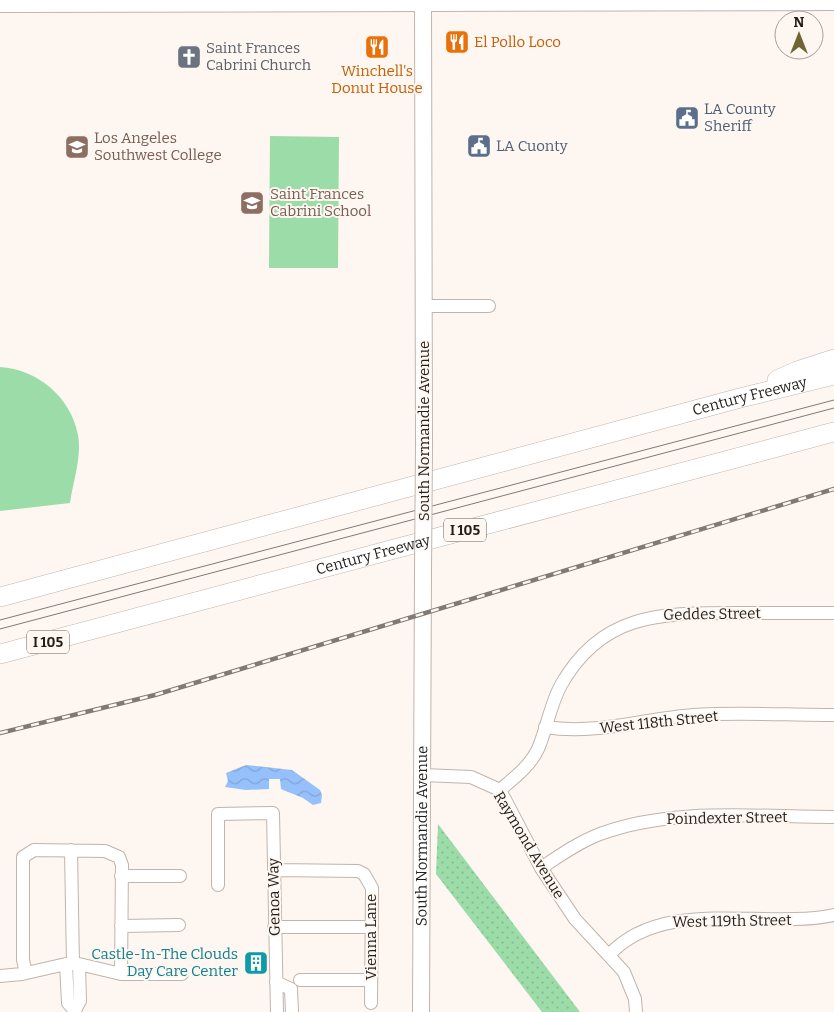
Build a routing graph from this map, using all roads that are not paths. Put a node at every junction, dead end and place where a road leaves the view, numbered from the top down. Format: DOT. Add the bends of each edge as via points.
graph roads {
  1 [pos="423,1"];
  2 [pos="577,2"];
  3 [pos="726,2"];
  4 [pos="753,2"];
  5 [pos="834,2"];
  6 [pos="0,4"];
  7 [pos="424,306"];
  8 [pos="490,306"];
  9 [pos="834,359"];
  10 [pos="834,375"];
  11 [pos="740,398"];
  12 [pos="834,432"];
  13 [pos="0,597"];
  14 [pos="834,613"];
  15 [pos="0,654"];
  16 [pos="834,715"];
  17 [pos="545,728"];
  18 [pos="423,775"];
  19 [pos="500,790"];
  20 [pos="834,817"];
  21 [pos="71,850"];
  22 [pos="541,868"];
  23 [pos="274,870"];
  24 [pos="122,876"];
  25 [pos="180,876"];
  26 [pos="218,885"];
  27 [pos="834,915"];
  28 [pos="179,925"];
  29 [pos="121,926"];
  30 [pos="372,926"];
  31 [pos="274,927"];
  32 [pos="609,955"];
  33 [pos="73,964"];
  34 [pos="26,973"];
  35 [pos="121,974"];
  36 [pos="182,974"];
  37 [pos="0,976"];
  38 [pos="300,980"];
  39 [pos="371,980"];
  40 [pos="276,982"];
  41 [pos="371,1003"];
  42 [pos="74,1012"];
  43 [pos="277,1012"];
  44 [pos="292,1012"];
  45 [pos="421,1012"];
  46 [pos="636,1012"];
  1 -- 2 [label="main road"];
  1 -- 6 [label="main road"];
  1 -- 7 [label="main road, South Normandie Avenue"];
  2 -- 3 [label="main road"];
  3 -- 4 [label="main road"];
  4 -- 5 [label="main road"];
  7 -- 8 [label="street"];
  7 -- 18 [label="main road, South Normandie Avenue, bridge"];
  9 -- 11 [label="highway" via="796,371"];
  10 -- 11 [label="highway, Century Freeway"];
  11 -- 13 [label="highway, Century Freeway"];
  12 -- 15 [label="highway, Century Freeway / I 105"];
  14 -- 17 [label="street, Geddes Street" via="677,613 634,621 602,639 570,670 554,700"];
  16 -- 17 [label="street, West 118th Street" via="709,715 599,729 569,731"];
  17 -- 19 [label="street, Geddes Street" via="527,765"];
  18 -- 19 [label="street, Raymond Avenue" via="471,777"];
  18 -- 45 [label="main road, South Normandie Avenue"];
  19 -- 22 [label="street, Raymond Avenue"];
  20 -- 22 [label="street, Poindexter Street" via="679,816 599,835"];
  21 -- 24 [label="street" via="114,853 119,856"];
  21 -- 33 [label="street"];
  21 -- 34 [label="street" via="34,850 23,857 23,960"];
  22 -- 32 [label="street, Raymond Avenue" via="575,919"];
  23 -- 26 [label="street, Genoa Way" via="273,813 218,814"];
  23 -- 30 [label="street, Vienna Lane" via="358,871 364,874 372,888"];
  23 -- 31 [label="street, Genoa Way"];
  24 -- 25 [label="street"];
  24 -- 29 [label="street"];
  27 -- 32 [label="street, West 119th Street" via="804,920 663,923 630,936"];
  28 -- 29 [label="street"];
  29 -- 35 [label="street"];
  30 -- 31 [label="street"];
  30 -- 39 [label="street, Vienna Lane"];
  31 -- 40 [label="street, Genoa Way"];
  32 -- 46 [label="street, Raymond Avenue" via="624,972 632,989"];
  33 -- 34 [label="street"];
  33 -- 35 [label="street"];
  33 -- 42 [label="street" via="68,1003"];
  34 -- 37 [label="street"];
  35 -- 36 [label="street"];
  38 -- 39 [label="street"];
  39 -- 41 [label="street, Vienna Lane"];
  40 -- 43 [label="street, Genoa Way"];
  40 -- 44 [label="street" via="291,988"];
}
